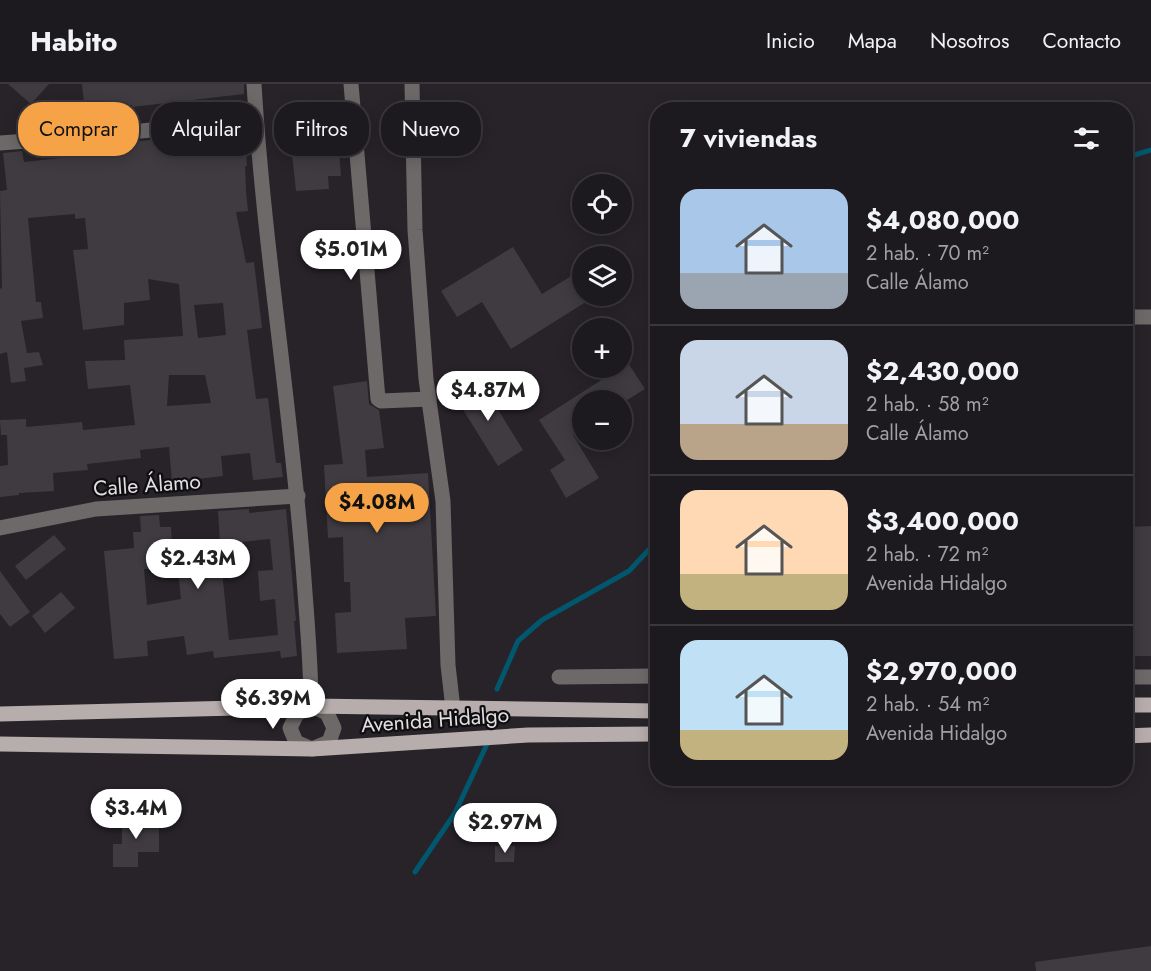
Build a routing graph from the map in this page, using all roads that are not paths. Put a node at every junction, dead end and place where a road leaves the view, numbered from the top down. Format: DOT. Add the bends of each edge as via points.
graph roads {
  1 [pos="254,84"];
  2 [pos="351,84"];
  3 [pos="412,84"];
  4 [pos="255,102"];
  5 [pos="151,130"];
  6 [pos="0,143"];
  7 [pos="259,156"];
  8 [pos="1133,317"];
  9 [pos="1151,317"];
  10 [pos="429,399"];
  11 [pos="298,496"];
  12 [pos="0,528"];
  13 [pos="650,676"];
  14 [pos="559,677"];
  15 [pos="1133,677"];
  16 [pos="1151,677"];
  17 [pos="1133,705"];
  18 [pos="1151,705"];
  19 [pos="311,706"];
  20 [pos="453,709"];
  21 [pos="650,711"];
  22 [pos="0,714"];
  23 [pos="650,734"];
  24 [pos="1151,735"];
  25 [pos="1133,736"];
  26 [pos="0,744"];
  27 [pos="312,749"];
  1 -- 4 [label="street"];
  2 -- 10 [label="street" via="378,399"];
  3 -- 10 [label="street" via="415,230"];
  5 -- 6 [label="street"];
  7 -- 11 [label="street"];
  8 -- 9 [label="street"];
  10 -- 20 [label="street" via="443,501"];
  11 -- 12 [label="street, Calle Álamo" via="96,509"];
  11 -- 19 [label="street"];
  13 -- 14 [label="street"];
  15 -- 16 [label="street"];
  17 -- 18 [label="main road"];
  19 -- 20 [label="main road, Avenida Hidalgo"];
  19 -- 22 [label="main road, Avenida Hidalgo"];
  19 -- 27 [label="street" via="297,714 290,728 296,742"];
  19 -- 27 [label="street" via="327,713 334,728 329,742"];
  20 -- 21 [label="main road, Avenida Hidalgo"];
  23 -- 27 [label="main road, Avenida Hidalgo" via="528,735"];
  24 -- 25 [label="main road"];
  26 -- 27 [label="main road, Avenida Hidalgo"];
}
